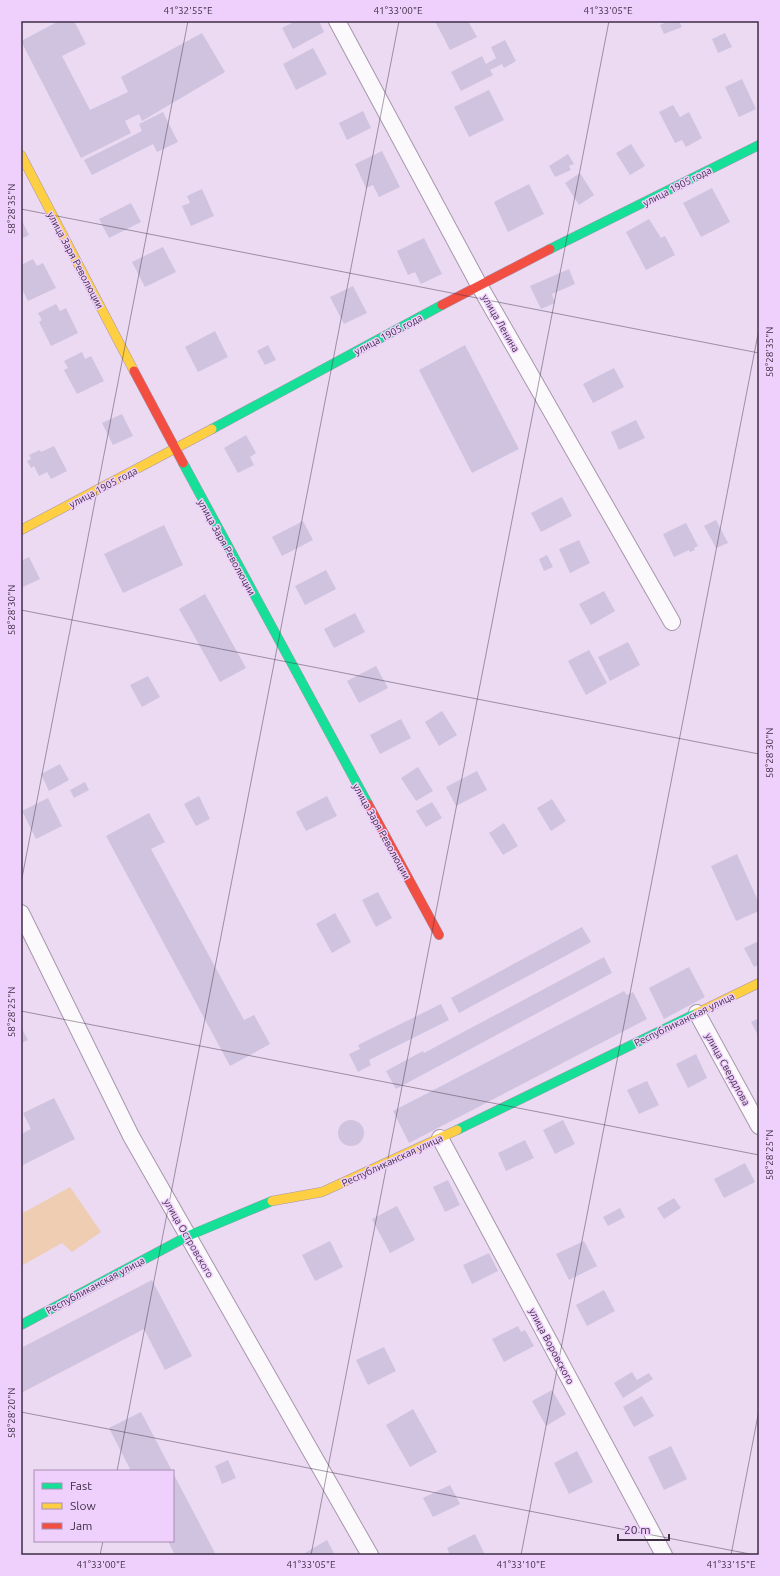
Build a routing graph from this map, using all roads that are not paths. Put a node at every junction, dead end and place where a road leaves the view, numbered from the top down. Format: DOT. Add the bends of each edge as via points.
graph roads {
  1 [pos="337,21"];
  2 [pos="759,145"];
  3 [pos="21,155"];
  4 [pos="479,286"];
  5 [pos="175,450"];
  6 [pos="21,530"];
  7 [pos="672,622"];
  8 [pos="21,914"];
  9 [pos="439,936"];
  10 [pos="759,983"];
  11 [pos="698,1013"];
  12 [pos="759,1126"];
  13 [pos="440,1138"];
  14 [pos="188,1236"];
  15 [pos="21,1325"];
  16 [pos="370,1555"];
  17 [pos="664,1555"];
  1 -- 4 [label="street, улица Ленина"];
  2 -- 4 [label="street, улица 1905 года"];
  3 -- 5 [label="street, улица Заря Революции"];
  4 -- 5 [label="street, улица 1905 года"];
  4 -- 7 [label="street, улица Ленина"];
  5 -- 6 [label="street, улица 1905 года"];
  5 -- 9 [label="street, улица Заря Революции"];
  8 -- 14 [label="street, улица Островского" via="131,1136"];
  10 -- 11 [label="street, Республиканская улица"];
  11 -- 12 [label="street, улица Свердлова"];
  11 -- 13 [label="street, Республиканская улица"];
  13 -- 14 [label="street, Республиканская улица" via="322,1192 267,1202"];
  13 -- 17 [label="street, улица Воровского"];
  14 -- 15 [label="street, Республиканская улица"];
  14 -- 16 [label="street, улица Островского"];
}
